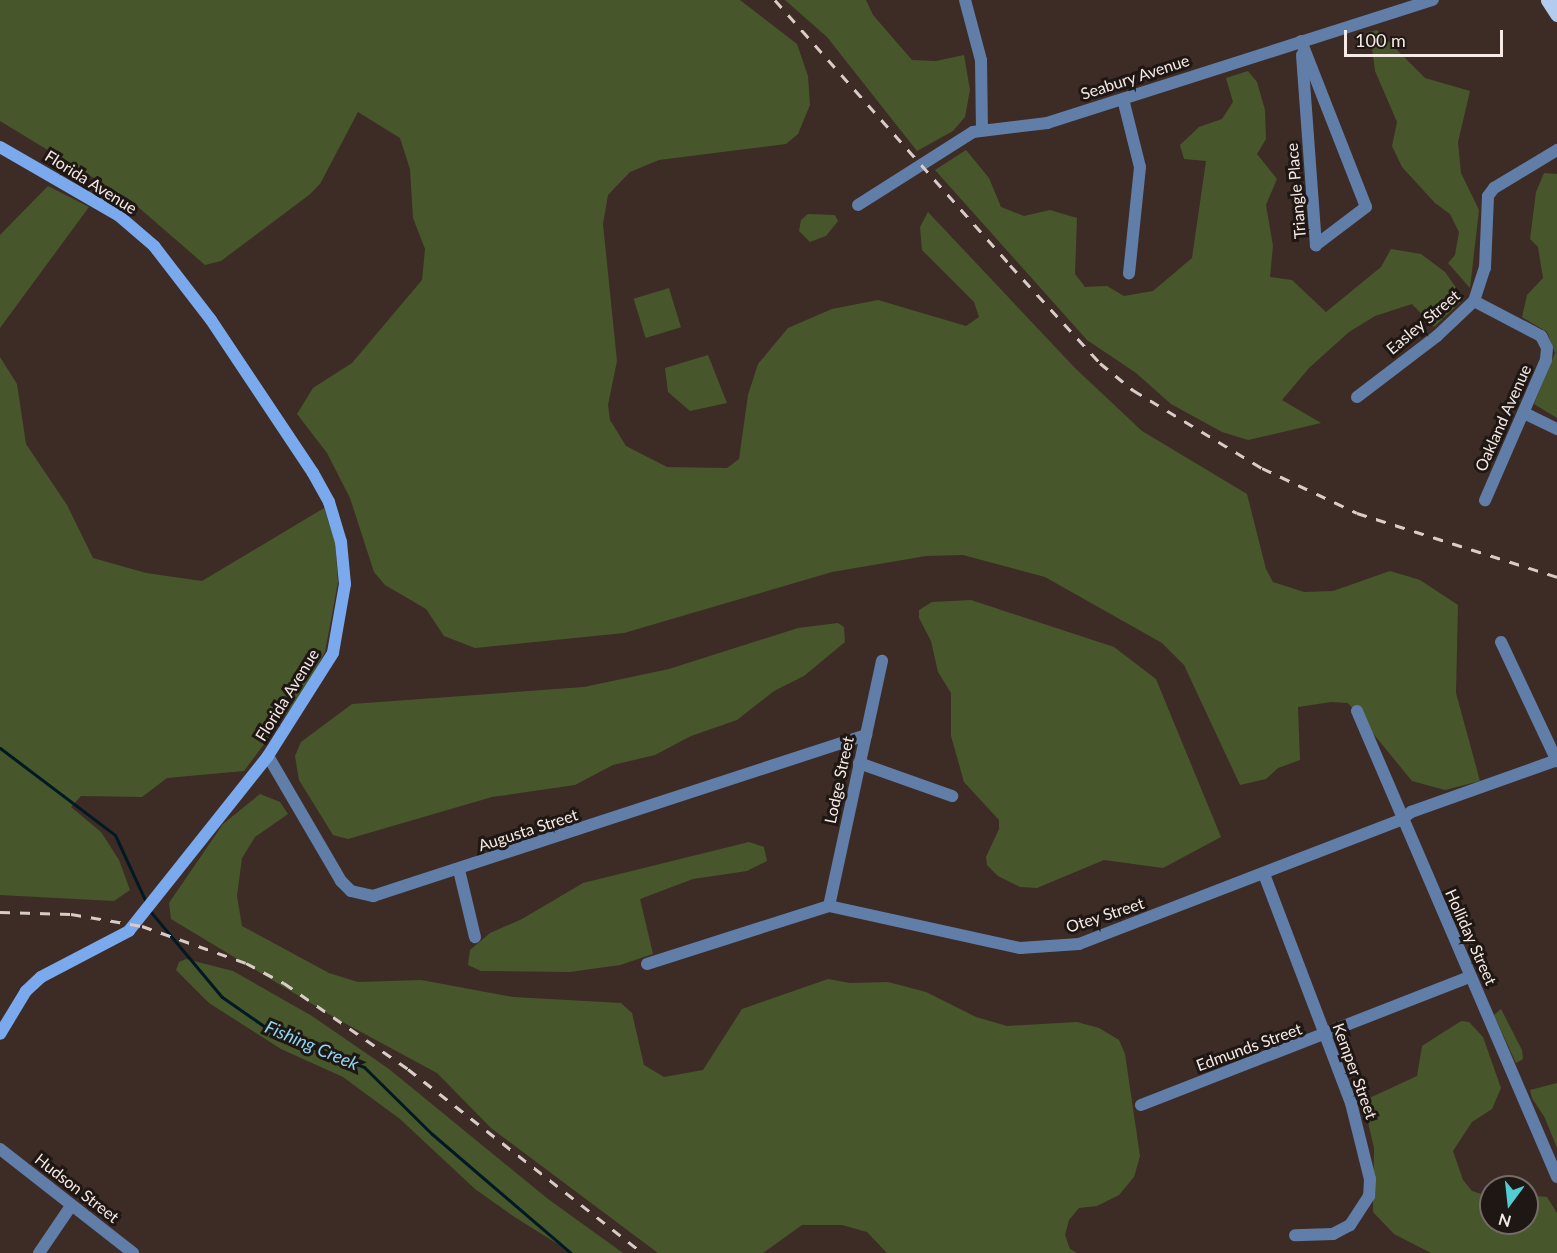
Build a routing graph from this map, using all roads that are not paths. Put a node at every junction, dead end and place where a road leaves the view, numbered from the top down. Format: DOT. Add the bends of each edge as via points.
graph roads {
  1 [pos="965,0"];
  2 [pos="1433,0"];
  3 [pos="1301,41"];
  4 [pos="1123,99"];
  5 [pos="982,130"];
  6 [pos="0,147"];
  7 [pos="1557,150"];
  8 [pos="858,205"];
  9 [pos="1129,273"];
  10 [pos="1474,301"];
  11 [pos="1357,397"];
  12 [pos="1524,413"];
  13 [pos="1557,429"];
  14 [pos="1485,500"];
  15 [pos="1502,642"];
  16 [pos="882,661"];
  17 [pos="1357,711"];
  18 [pos="866,735"];
  19 [pos="268,756"];
  20 [pos="1557,761"];
  21 [pos="859,763"];
  22 [pos="952,796"];
  23 [pos="1401,820"];
  24 [pos="459,870"];
  25 [pos="1264,874"];
  26 [pos="828,906"];
  27 [pos="475,937"];
  28 [pos="647,964"];
  29 [pos="1469,977"];
  30 [pos="0,1034"];
  31 [pos="1325,1036"];
  32 [pos="1141,1105"];
  33 [pos="0,1149"];
  34 [pos="1557,1177"];
  35 [pos="71,1206"];
  36 [pos="1295,1235"];
  37 [pos="39,1253"];
  38 [pos="133,1253"];
  1 -- 5 [label="street" via="981,60"];
  2 -- 3 [label="street, Seabury Avenue"];
  3 -- 3 [label="street, Triangle Place" via="1302,52 1316,245 1366,207"];
  3 -- 4 [label="street, Seabury Avenue"];
  4 -- 5 [label="street, Seabury Avenue" via="1047,123"];
  4 -- 9 [label="street" via="1140,167"];
  5 -- 8 [label="street, Seabury Avenue"];
  6 -- 19 [label="main road, Florida Avenue" via="118,214 154,246 211,320 329,502 341,542 345,584 340,627 333,653"];
  7 -- 10 [label="street, Easley Street" via="1494,188 1488,196 1485,268"];
  10 -- 11 [label="street, Easley Street" via="1437,336"];
  10 -- 12 [label="street, Oakland Avenue" via="1541,336 1547,348 1546,360"];
  12 -- 13 [label="street"];
  12 -- 14 [label="street, Oakland Avenue"];
  15 -- 20 [label="street"];
  16 -- 18 [label="street, Lodge Street"];
  17 -- 23 [label="street, Holliday Street"];
  18 -- 21 [label="street, Lodge Street"];
  18 -- 24 [label="street, Augusta Street"];
  19 -- 24 [label="street, Augusta Street" via="351,891 373,896"];
  19 -- 30 [label="main road, Florida Avenue" via="151,906 116,941 41,977 26,991"];
  20 -- 23 [label="street, Otey Street" via="1412,812"];
  21 -- 22 [label="street"];
  21 -- 26 [label="street, Lodge Street"];
  23 -- 25 [label="street, Otey Street"];
  23 -- 29 [label="street, Holliday Street"];
  24 -- 27 [label="street"];
  25 -- 26 [label="street, Otey Street" via="1101,936 1051,948 1004,945"];
  25 -- 31 [label="street, Kemper Street"];
  26 -- 28 [label="street"];
  29 -- 31 [label="street, Edmunds Street"];
  29 -- 34 [label="street, Holliday Street" via="1500,1036"];
  31 -- 32 [label="street, Edmunds Street"];
  31 -- 36 [label="street, Kemper Street" via="1359,1129 1370,1179 1369,1196 1350,1225 1333,1234"];
  33 -- 35 [label="street, Hudson Street"];
  35 -- 37 [label="street"];
  35 -- 38 [label="street, Hudson Street"];
}
